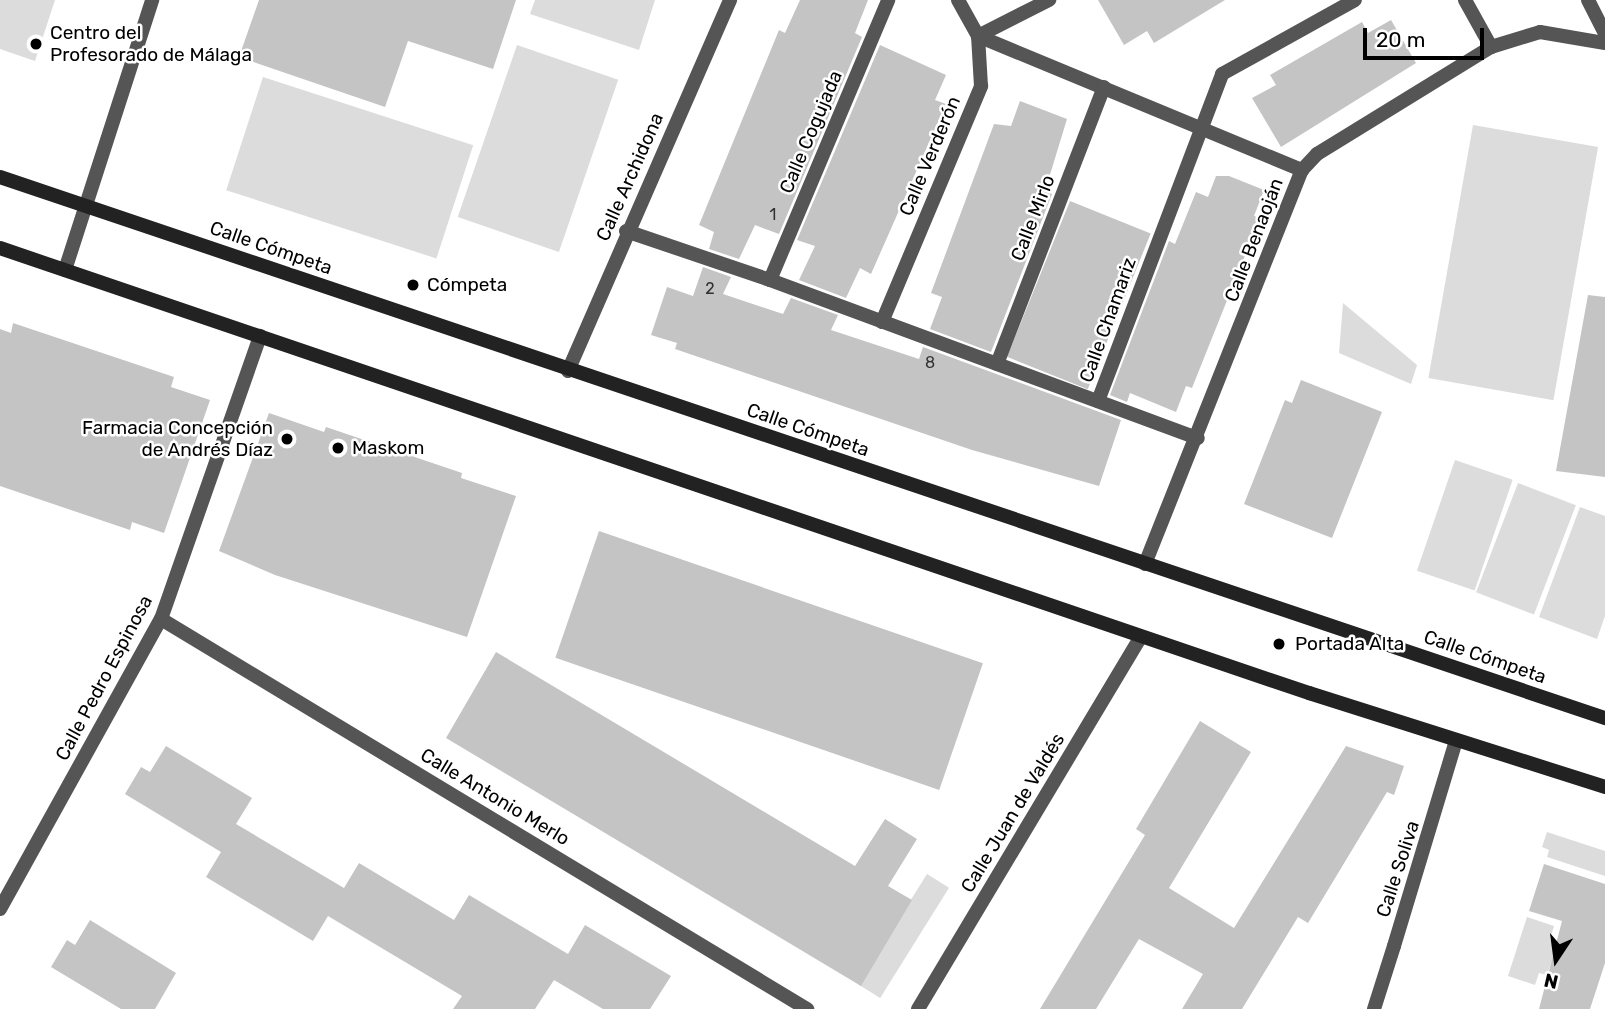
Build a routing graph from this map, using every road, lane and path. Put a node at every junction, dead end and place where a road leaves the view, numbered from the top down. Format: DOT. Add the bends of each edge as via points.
graph roads {
  1 [pos="152,0"];
  2 [pos="730,0"];
  3 [pos="888,0"];
  4 [pos="957,0"];
  5 [pos="1049,0"];
  6 [pos="1355,0"];
  7 [pos="1465,0"];
  8 [pos="1588,0"];
  9 [pos="1331,6"];
  10 [pos="1605,33"];
  11 [pos="978,36"];
  12 [pos="1605,43"];
  13 [pos="1491,47"];
  14 [pos="1104,87"];
  15 [pos="1201,126"];
  16 [pos="1303,170"];
  17 [pos="0,177"];
  18 [pos="86,204"];
  19 [pos="626,231"];
  20 [pos="0,248"];
  21 [pos="65,270"];
  22 [pos="770,280"];
  23 [pos="882,322"];
  24 [pos="260,335"];
  25 [pos="998,363"];
  26 [pos="568,371"];
  27 [pos="1098,401"];
  28 [pos="1198,438"];
  29 [pos="1146,564"];
  30 [pos="161,619"];
  31 [pos="1141,637"];
  32 [pos="1605,718"];
  33 [pos="1456,741"];
  34 [pos="1605,788"];
  35 [pos="0,909"];
  36 [pos="807,1009"];
  37 [pos="918,1009"];
  38 [pos="1374,1009"];
  1 -- 18 [label="street"];
  2 -- 19 [label="street, Calle Archidona"];
  3 -- 22 [label="street, Calle Cogujada"];
  4 -- 11 [label="street"];
  5 -- 11 [label="street"];
  6 -- 9 [label="street, Calle Chamariz"];
  7 -- 13 [label="street"];
  8 -- 10 [label="street"];
  9 -- 15 [label="street, Calle Chamariz" via="1222,74"];
  11 -- 14 [label="street"];
  11 -- 23 [label="street, Calle Verderón" via="981,86"];
  12 -- 13 [label="street, Calle Benaoján" via="1540,32"];
  13 -- 16 [label="street, Calle Benaoján" via="1317,154"];
  14 -- 15 [label="street"];
  14 -- 25 [label="street, Calle Mirlo"];
  15 -- 16 [label="street"];
  15 -- 27 [label="street, Calle Chamariz"];
  16 -- 28 [label="street, Calle Benaoján"];
  17 -- 18 [label="main road, Calle Cómpeta"];
  18 -- 21 [label="street"];
  18 -- 26 [label="main road, Calle Cómpeta"];
  19 -- 22 [label="street, Calle Chamariz"];
  19 -- 26 [label="street, Calle Archidona"];
  20 -- 21 [label="main road"];
  21 -- 24 [label="main road"];
  22 -- 23 [label="street, Calle Chamariz"];
  23 -- 25 [label="street, Calle Chamariz"];
  24 -- 30 [label="street, Calle Pedro Espinosa"];
  24 -- 31 [label="main road"];
  25 -- 27 [label="street, Calle Chamariz"];
  26 -- 29 [label="main road, Calle Cómpeta"];
  27 -- 28 [label="street"];
  28 -- 29 [label="street, Calle Benaoján"];
  29 -- 32 [label="main road, Calle Cómpeta"];
  30 -- 35 [label="street, Calle Pedro Espinosa"];
  30 -- 36 [label="street, Calle Antonio Merlo"];
  31 -- 33 [label="main road"];
  31 -- 37 [label="street, Calle Juan de Valdés"];
  33 -- 34 [label="main road"];
  33 -- 38 [label="street, Calle Soliva"];
}
